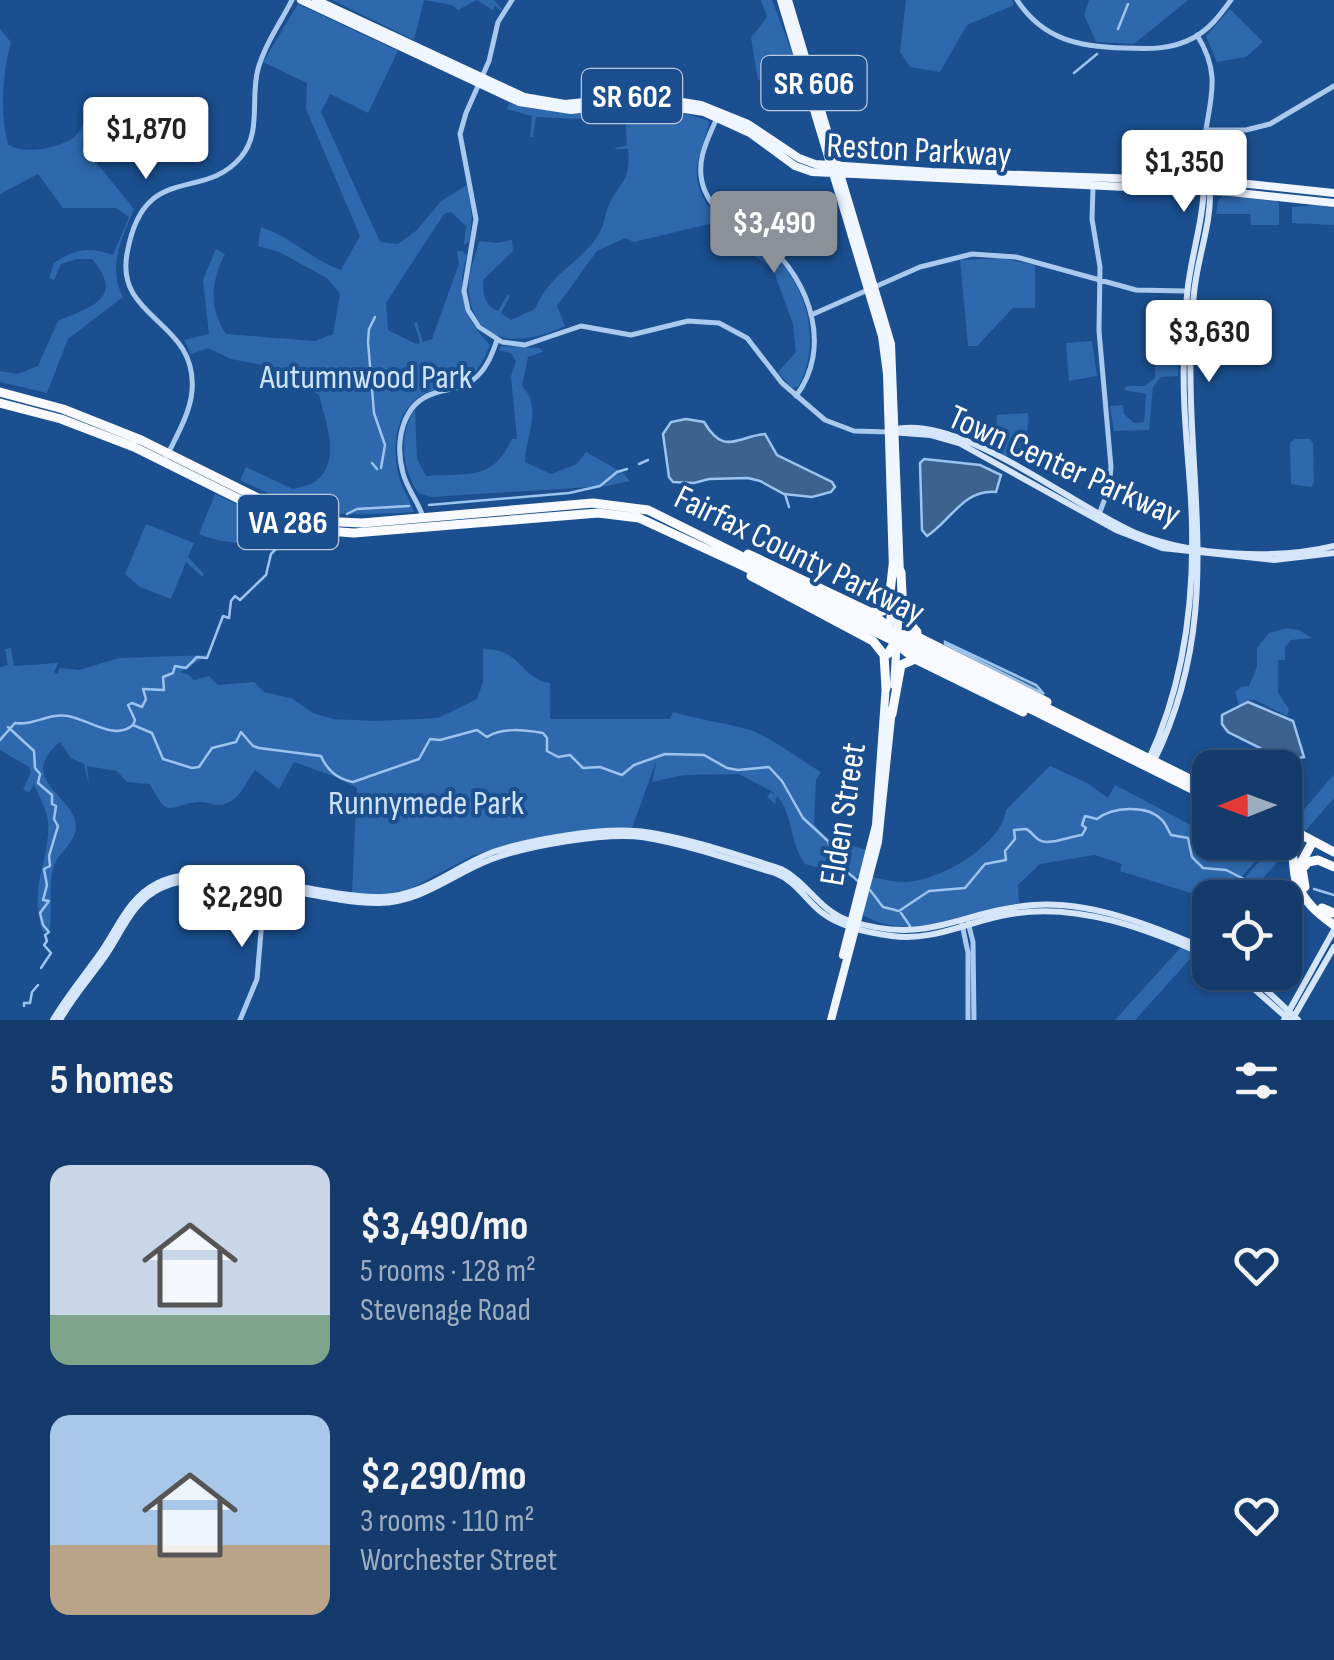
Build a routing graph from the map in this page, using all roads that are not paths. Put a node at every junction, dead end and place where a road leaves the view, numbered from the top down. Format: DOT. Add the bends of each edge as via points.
graph roads {
  1 [pos="292,0"];
  2 [pos="302,0"];
  3 [pos="316,0"];
  4 [pos="512,0"];
  5 [pos="784,0"];
  6 [pos="1016,0"];
  7 [pos="1231,0"];
  8 [pos="1197,36"];
  9 [pos="481,81"];
  10 [pos="1334,86"];
  11 [pos="719,114"];
  12 [pos="1206,130"];
  13 [pos="824,142"];
  14 [pos="806,162"];
  15 [pos="836,170"];
  16 [pos="812,172"];
  17 [pos="861,174"];
  18 [pos="1093,182"];
  19 [pos="838,186"];
  20 [pos="1207,186"];
  21 [pos="1334,193"];
  22 [pos="848,196"];
  23 [pos="1334,204"];
  24 [pos="1100,280"];
  25 [pos="873,288"];
  26 [pos="1184,290"];
  27 [pos="811,315"];
  28 [pos="498,340"];
  29 [pos="0,392"];
  30 [pos="796,396"];
  31 [pos="0,402"];
  32 [pos="894,432"];
  33 [pos="166,458"];
  34 [pos="1001,459"];
  35 [pos="1030,475"];
  36 [pos="1096,517"];
  37 [pos="424,523"];
  38 [pos="1195,550"];
  39 [pos="1334,550"];
  40 [pos="897,569"];
  41 [pos="866,623"];
  42 [pos="893,630"];
  43 [pos="921,649"];
  44 [pos="892,654"];
  45 [pos="886,688"];
  46 [pos="892,714"];
  47 [pos="1074,730"];
  48 [pos="1103,741"];
  49 [pos="1149,763"];
  50 [pos="1192,781"];
  51 [pos="1192,788"];
  52 [pos="1302,839"];
  53 [pos="1302,843"];
  54 [pos="1309,844"];
  55 [pos="1334,852"];
  56 [pos="1293,860"];
  57 [pos="1334,865"];
  58 [pos="1294,872"];
  59 [pos="265,884"];
  60 [pos="1305,887"];
  61 [pos="1334,922"];
  62 [pos="965,923"];
  63 [pos="854,925"];
  64 [pos="1334,947"];
  65 [pos="1192,948"];
  66 [pos="1257,990"];
  67 [pos="1265,990"];
  68 [pos="1290,1017"];
  69 [pos="56,1020"];
  70 [pos="240,1020"];
  71 [pos="828,1020"];
  72 [pos="971,1020"];
  1 -- 33 [label="street" via="259,66 254,128 244,154 224,172 153,198 128,250 132,294 176,336 191,368 190,400"];
  2 -- 9 [label="main road, Reston Parkway / SR 602"];
  3 -- 9 [label="main road, Reston Parkway / SR 602"];
  4 -- 9 [label="street" via="498,22"];
  5 -- 13 [label="main road, SR 606"];
  5 -- 15 [label="main road, SR 606"];
  6 -- 8 [label="street" via="1045,31 1086,46 1162,48"];
  7 -- 8 [label="street"];
  8 -- 12 [label="street" via="1214,75"];
  9 -- 11 [label="main road, Reston Parkway / SR 602" via="551,103 650,96"];
  9 -- 28 [label="street" via="460,134 476,219 464,290 471,316"];
  10 -- 12 [label="street" via="1270,124"];
  11 -- 14 [label="main road, Reston Parkway / SR 602"];
  11 -- 16 [label="main road, Reston Parkway / SR 602"];
  11 -- 27 [label="street" via="701,158 706,195 785,262"];
  12 -- 20 [label="street"];
  13 -- 14 [label="main road" via="823,158"];
  13 -- 15 [label="main road, SR 606"];
  14 -- 15 [label="main road, Reston Parkway / SR 602"];
  15 -- 16 [label="main road, Reston Parkway / SR 602"];
  15 -- 17 [label="main road, Reston Parkway / SR 602"];
  15 -- 18 [label="main road, Reston Parkway / SR 602"];
  15 -- 19 [label="main road, SR 606"];
  15 -- 22 [label="main road, SR 606"];
  16 -- 19 [label="main road"];
  17 -- 18 [label="main road, Reston Parkway / SR 602"];
  17 -- 22 [label="main road" via="850,179"];
  18 -- 20 [label="main road, Reston Parkway / SR 602"];
  18 -- 24 [label="street"];
  19 -- 25 [label="main road, SR 606"];
  20 -- 21 [label="main road, Reston Parkway / SR 602"];
  20 -- 23 [label="main road, Reston Parkway / SR 602"];
  20 -- 38 [label="main road" via="1185,318"];
  22 -- 25 [label="main road, SR 606"];
  24 -- 25 [label="street" via="983,254 920,267"];
  24 -- 26 [label="street" via="1136,290"];
  24 -- 36 [label="street" via="1112,474"];
  25 -- 27 [label="street"];
  25 -- 32 [label="main road, SR 606" via="892,355"];
  27 -- 30 [label="street" via="813,362"];
  28 -- 30 [label="street" via="527,346 576,326 632,335 711,321 748,339"];
  28 -- 37 [label="street" via="474,379 424,398 404,422 402,470"];
  29 -- 33 [label="highway, Fairfax County Parkway / VA 286" via="72,412"];
  30 -- 32 [label="street" via="833,424"];
  31 -- 33 [label="highway, Fairfax County Parkway / VA 286"];
  32 -- 34 [label="main road, Town Center Parkway" via="949,433"];
  32 -- 36 [label="main road, Town Center Parkway" via="959,443"];
  32 -- 40 [label="main road, SR 606"];
  33 -- 37 [label="highway, Fairfax County Parkway / VA 286" via="311,519"];
  34 -- 35 [label="main road, Town Center Parkway"];
  34 -- 35 [label="main road" via="1021,457"];
  35 -- 36 [label="main road, Town Center Parkway"];
  36 -- 38 [label="main road, Town Center Parkway"];
  37 -- 41 [label="highway, Fairfax County Parkway / VA 286" via="605,513 639,518"];
  37 -- 41 [label="highway, Fairfax County Parkway / VA 286" via="606,503 648,510"];
  38 -- 39 [label="main road, Town Center Parkway" via="1282,560"];
  38 -- 49 [label="main road" via="1182,662"];
  40 -- 41 [label="highway" via="887,607"];
  40 -- 42 [label="main road, SR 606"];
  40 -- 43 [label="highway" via="905,619"];
  41 -- 42 [label="highway"];
  41 -- 42 [label="highway" via="880,638"];
  41 -- 43 [label="highway, Fairfax County Parkway / VA 286"];
  41 -- 45 [label="highway" via="884,655"];
  42 -- 43 [label="highway"];
  42 -- 43 [label="highway" via="912,634"];
  42 -- 44 [label="highway"];
  43 -- 46 [label="highway" via="900,667"];
  43 -- 47 [label="highway, Fairfax County Parkway / VA 286"];
  43 -- 48 [label="highway" via="1018,709"];
  43 -- 48 [label="highway" via="1024,688"];
  44 -- 45 [label="main road, Elden Street"];
  44 -- 46 [label="main road, Elden Street"];
  45 -- 63 [label="main road, Elden Street" via="876,825"];
  46 -- 63 [label="main road, Elden Street" via="882,820"];
  47 -- 48 [label="highway, Fairfax County Parkway / VA 286"];
  47 -- 49 [label="highway"];
  48 -- 49 [label="highway, Fairfax County Parkway / VA 286"];
  49 -- 50 [label="highway, Fairfax County Parkway / VA 286"];
  49 -- 51 [label="highway, Fairfax County Parkway / VA 286"];
  52 -- 54 [label="highway"];
  53 -- 54 [label="highway"];
  54 -- 55 [label="highway"];
  54 -- 57 [label="highway"];
  54 -- 58 [label="highway"];
  54 -- 60 [label="highway" via="1299,870"];
  56 -- 58 [label="highway"];
  57 -- 60 [label="highway" via="1308,862"];
  58 -- 61 [label="highway" via="1306,899"];
  59 -- 63 [label="main road" via="342,902 400,901 513,852 628,836 780,875 819,911"];
  59 -- 69 [label="main road" via="188,880 150,894"];
  59 -- 70 [label="street" via="257,980"];
  60 -- 61 [label="highway"];
  61 -- 68 [label="main road"];
  62 -- 63 [label="main road" via="907,932"];
  62 -- 65 [label="main road" via="1068,912"];
  62 -- 72 [label="street" via="974,963"];
  63 -- 71 [label="main road, Elden Street"];
  64 -- 68 [label="main road"];
  66 -- 68 [label="main road"];
  67 -- 68 [label="main road"];
}
